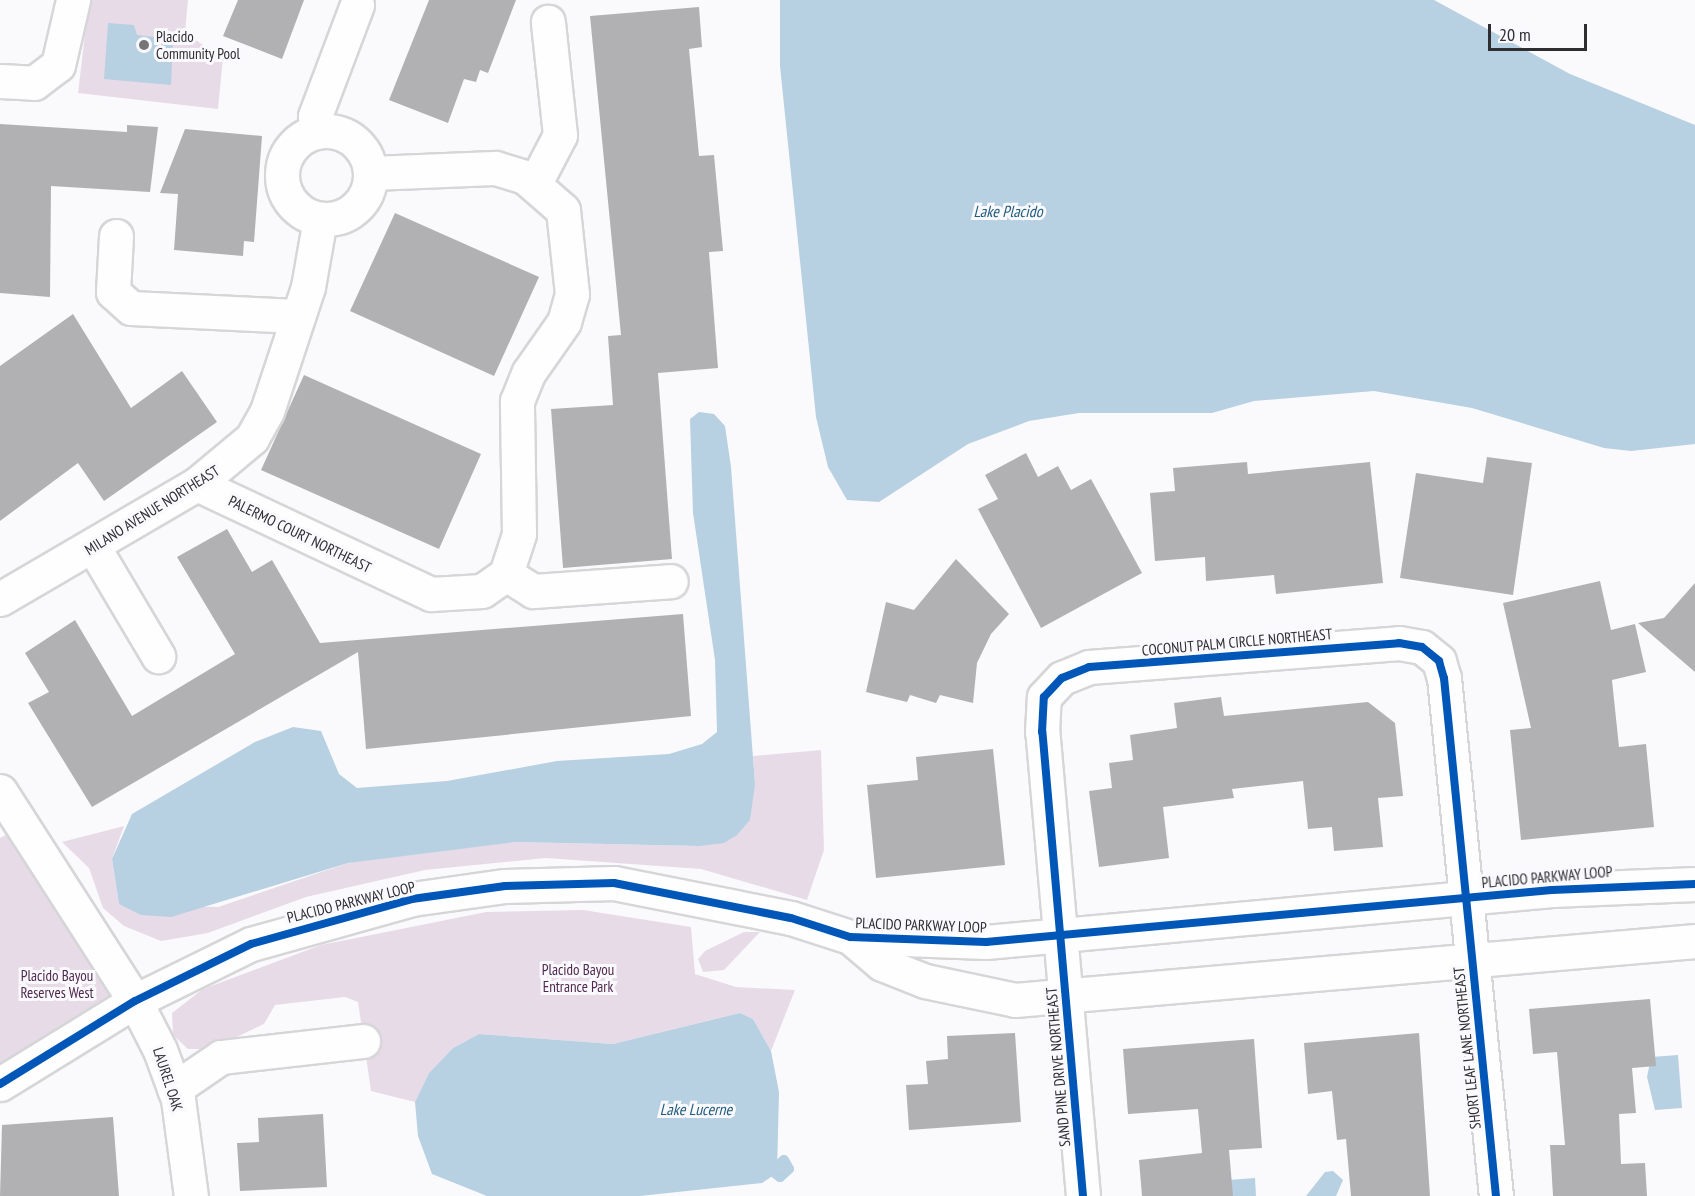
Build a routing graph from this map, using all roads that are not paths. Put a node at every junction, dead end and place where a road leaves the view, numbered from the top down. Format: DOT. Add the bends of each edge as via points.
graph roads {
  1 [pos="73,0"];
  2 [pos="357,5"];
  3 [pos="548,22"];
  4 [pos="0,81"];
  5 [pos="317,132"];
  6 [pos="370,173"];
  7 [pos="535,183"];
  8 [pos="320,219"];
  9 [pos="116,236"];
  10 [pos="296,316"];
  11 [pos="197,484"];
  12 [pos="94,548"];
  13 [pos="507,574"];
  14 [pos="671,581"];
  15 [pos="0,599"];
  16 [pos="158,656"];
  17 [pos="0,791"];
  18 [pos="11,832"];
  19 [pos="1695,884"];
  20 [pos="1464,897"];
  21 [pos="1060,936"];
  22 [pos="850,937"];
  23 [pos="1695,940"];
  24 [pos="1471,963"];
  25 [pos="1066,999"];
  26 [pos="135,1001"];
  27 [pos="363,1041"];
  28 [pos="0,1084"];
  29 [pos="174,1089"];
  30 [pos="192,1196"];
  31 [pos="1083,1196"];
  32 [pos="1496,1196"];
  1 -- 4 [label="street" via="58,65 34,83"];
  2 -- 5 [label="street" via="315,116"];
  3 -- 7 [label="street" via="560,135"];
  5 -- 6 [label="street" via="346,136 367,158"];
  5 -- 8 [label="street" via="291,148 282,177 294,205"];
  6 -- 7 [label="street" via="495,168"];
  6 -- 8 [label="street" via="356,207"];
  7 -- 13 [label="street" via="563,210 572,294 564,322 529,372 517,401 519,534"];
  8 -- 10 [label="street, MILANO AVENUE NORTHEAST" via="316,255"];
  9 -- 10 [label="street" via="113,292 131,308"];
  10 -- 11 [label="street, MILANO AVENUE NORTHEAST" via="267,411 252,438"];
  11 -- 12 [label="street, MILANO AVENUE NORTHEAST"];
  11 -- 13 [label="street, PALERMO COURT NORTHEAST" via="402,584 431,594 482,591"];
  12 -- 15 [label="street, MILANO AVENUE NORTHEAST"];
  12 -- 16 [label="street"];
  13 -- 14 [label="street" via="532,591"];
  17 -- 18 [label="street"];
  18 -- 26 [label="street"];
  19 -- 20 [label="street, PLACIDO PARKWAY LOOP" via="1641,882"];
  20 -- 21 [label="street, PLACIDO PARKWAY LOOP"];
  20 -- 21 [label="street, COCONUT PALM CIRCLE NORTHEAST" via="1444,678 1439,661 1422,647 1400,642 1089,668 1062,678 1044,697 1042,732"];
  20 -- 24 [label="street, SHORT LEAF LANE NORTHEAST"];
  21 -- 22 [label="street, PLACIDO PARKWAY LOOP" via="986,942"];
  21 -- 25 [label="street, SAND PINE DRIVE NORTHEAST"];
  22 -- 25 [label="street, PLACIDO PARKWAY LOOP" via="882,964 925,981 1015,1000"];
  22 -- 26 [label="street, PLACIDO PARKWAY LOOP" via="791,918 614,883 505,886 412,899 314,923 207,962"];
  23 -- 24 [label="street, PLACIDO PARKWAY LOOP"];
  24 -- 25 [label="street, PLACIDO PARKWAY LOOP"];
  24 -- 32 [label="street, SHORT LEAF LANE NORTHEAST"];
  25 -- 31 [label="street, SAND PINE DRIVE NORTHEAST"];
  26 -- 28 [label="street, PLACIDO PARKWAY LOOP"];
  26 -- 29 [label="street, LAUREL OAK"];
  27 -- 29 [label="street" via="222,1057"];
  29 -- 30 [label="street, LAUREL OAK"];
}
